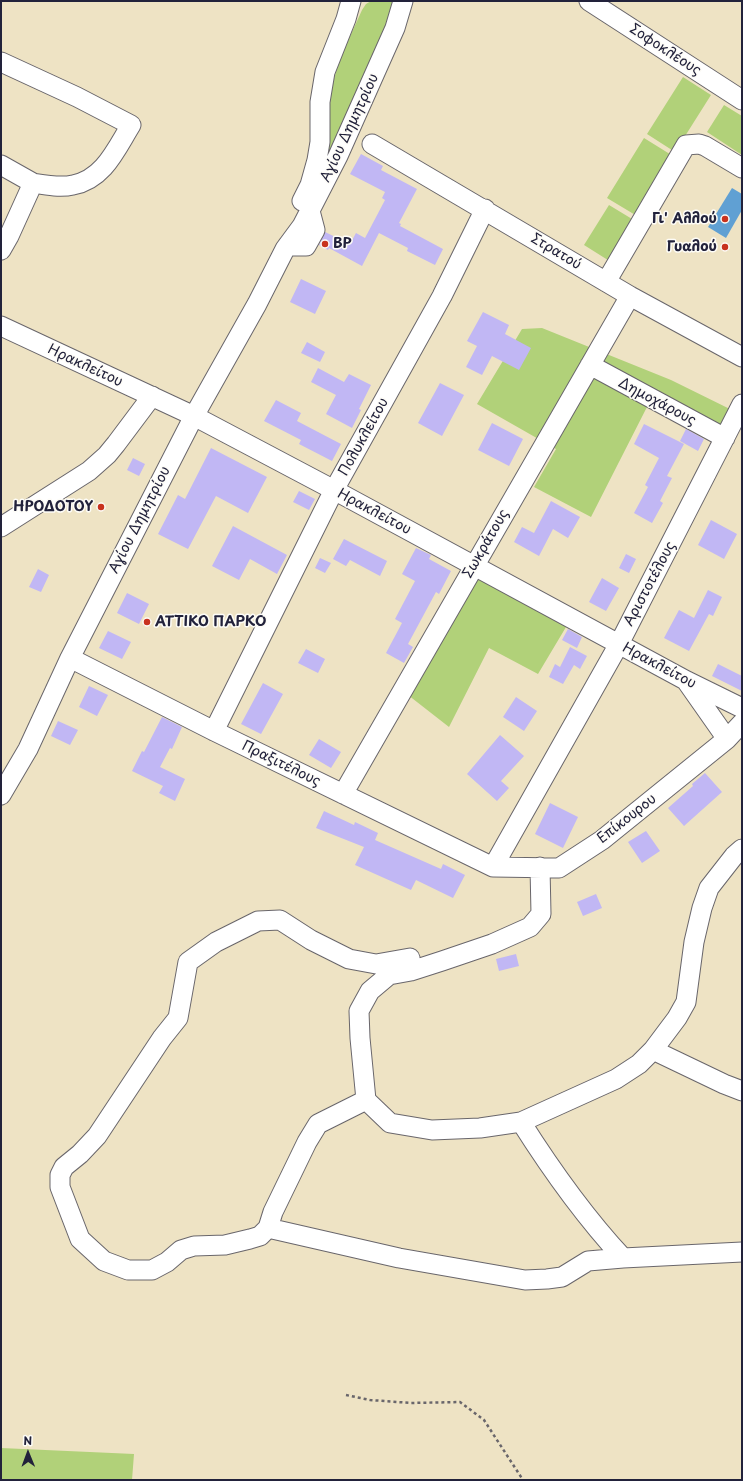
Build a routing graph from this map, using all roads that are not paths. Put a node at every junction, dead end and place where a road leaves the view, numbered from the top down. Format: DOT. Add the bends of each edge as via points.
graph roads {
  1 [pos="403,1"];
  2 [pos="352,2"];
  3 [pos="599,4"];
  4 [pos="1,62"];
  5 [pos="742,100"];
  6 [pos="372,144"];
  7 [pos="1,165"];
  8 [pos="742,168"];
  9 [pos="33,182"];
  10 [pos="485,210"];
  11 [pos="286,247"];
  12 [pos="1,250"];
  13 [pos="606,282"];
  14 [pos="630,296"];
  15 [pos="1,326"];
  16 [pos="742,357"];
  17 [pos="590,365"];
  18 [pos="152,396"];
  19 [pos="742,404"];
  20 [pos="194,416"];
  21 [pos="725,438"];
  22 [pos="334,490"];
  23 [pos="1,527"];
  24 [pos="474,566"];
  25 [pos="619,644"];
  26 [pos="70,658"];
  27 [pos="687,681"];
  28 [pos="742,708"];
  29 [pos="742,723"];
  30 [pos="214,731"];
  31 [pos="726,739"];
  32 [pos="344,794"];
  33 [pos="1,795"];
  34 [pos="742,849"];
  35 [pos="493,867"];
  36 [pos="540,867"];
  37 [pos="442,961"];
  38 [pos="653,1050"];
  39 [pos="742,1092"];
  40 [pos="366,1100"];
  41 [pos="521,1122"];
  42 [pos="268,1228"];
  43 [pos="742,1252"];
  44 [pos="623,1258"];
  1 -- 11 [label="street, Αγίου Δημητρίου" via="395,28 338,156 302,226"];
  2 -- 11 [label="street, Αγίου Δημητρίου" via="328,62 320,102 320,142 315,168 306,193 291,220"];
  3 -- 5 [label="street, Σοφοκλέους"];
  4 -- 9 [label="street" via="131,125 97,175 72,186 52,186"];
  6 -- 10 [label="street, Στρατού"];
  7 -- 9 [label="street"];
  8 -- 13 [label="street" via="705,146 686,145"];
  9 -- 12 [label="street"];
  10 -- 13 [label="street, Στρατού"];
  10 -- 22 [label="street, Πολυκλείτου" via="442,296"];
  11 -- 20 [label="street, Αγίου Δημητρίου"];
  13 -- 14 [label="street, Στρατού"];
  14 -- 16 [label="street, Στρατού"];
  14 -- 17 [label="street, Σωκράτους"];
  15 -- 18 [label="street, Ηρακλείτου"];
  17 -- 21 [label="street, Δημοχάρους"];
  17 -- 24 [label="street, Σωκράτους"];
  18 -- 20 [label="street, Ηρακλείτου"];
  18 -- 23 [label="street" via="107,455 89,471"];
  19 -- 21 [label="street, Αριστοτέλους"];
  20 -- 22 [label="street, Ηρακλείτου"];
  20 -- 26 [label="street, Αγίου Δημητρίου"];
  21 -- 25 [label="street, Αριστοτέλους"];
  22 -- 24 [label="street, Ηρακλείτου"];
  22 -- 30 [label="street, Πολυκλείτου"];
  24 -- 25 [label="street, Ηρακλείτου"];
  24 -- 32 [label="street, Σωκράτους"];
  25 -- 27 [label="street, Ηρακλείτου"];
  25 -- 35 [label="street, Αριστοτέλους"];
  26 -- 30 [label="street, Πραξιτέλους"];
  26 -- 33 [label="street, Αγίου Δημητρίου" via="28,749"];
  27 -- 28 [label="street, Ηρακλείτου"];
  27 -- 31 [label="street"];
  29 -- 31 [label="street, Επίκουρου"];
  30 -- 32 [label="street, Πραξιτέλους"];
  31 -- 36 [label="street, Επίκουρου" via="602,840 559,868"];
  32 -- 35 [label="street, Πραξιτέλους"];
  34 -- 38 [label="street" via="709,888 694,942 686,1002"];
  35 -- 36 [label="street, Επίκουρου"];
  36 -- 37 [label="street" via="541,914 530,927 492,944"];
  37 -- 40 [label="street" via="390,975 370,991 359,1011"];
  37 -- 42 [label="street" via="407,958 376,964 349,959 311,940 280,920 258,921 216,942 188,962 178,1018 97,1136 64,1167 60,1175 60,1186 80,1239 104,1261 128,1270 152,1270 167,1262 180,1250 194,1246 225,1245 250,1239 260,1236"];
  38 -- 39 [label="street"];
  38 -- 41 [label="street" via="639,1064 616,1079"];
  40 -- 41 [label="street" via="390,1123 432,1130 480,1128"];
  40 -- 42 [label="street" via="318,1124 273,1212"];
  41 -- 44 [label="street" via="574,1201"];
  42 -- 44 [label="street" via="400,1258 525,1280 562,1277 588,1261"];
  43 -- 44 [label="street"];
}
